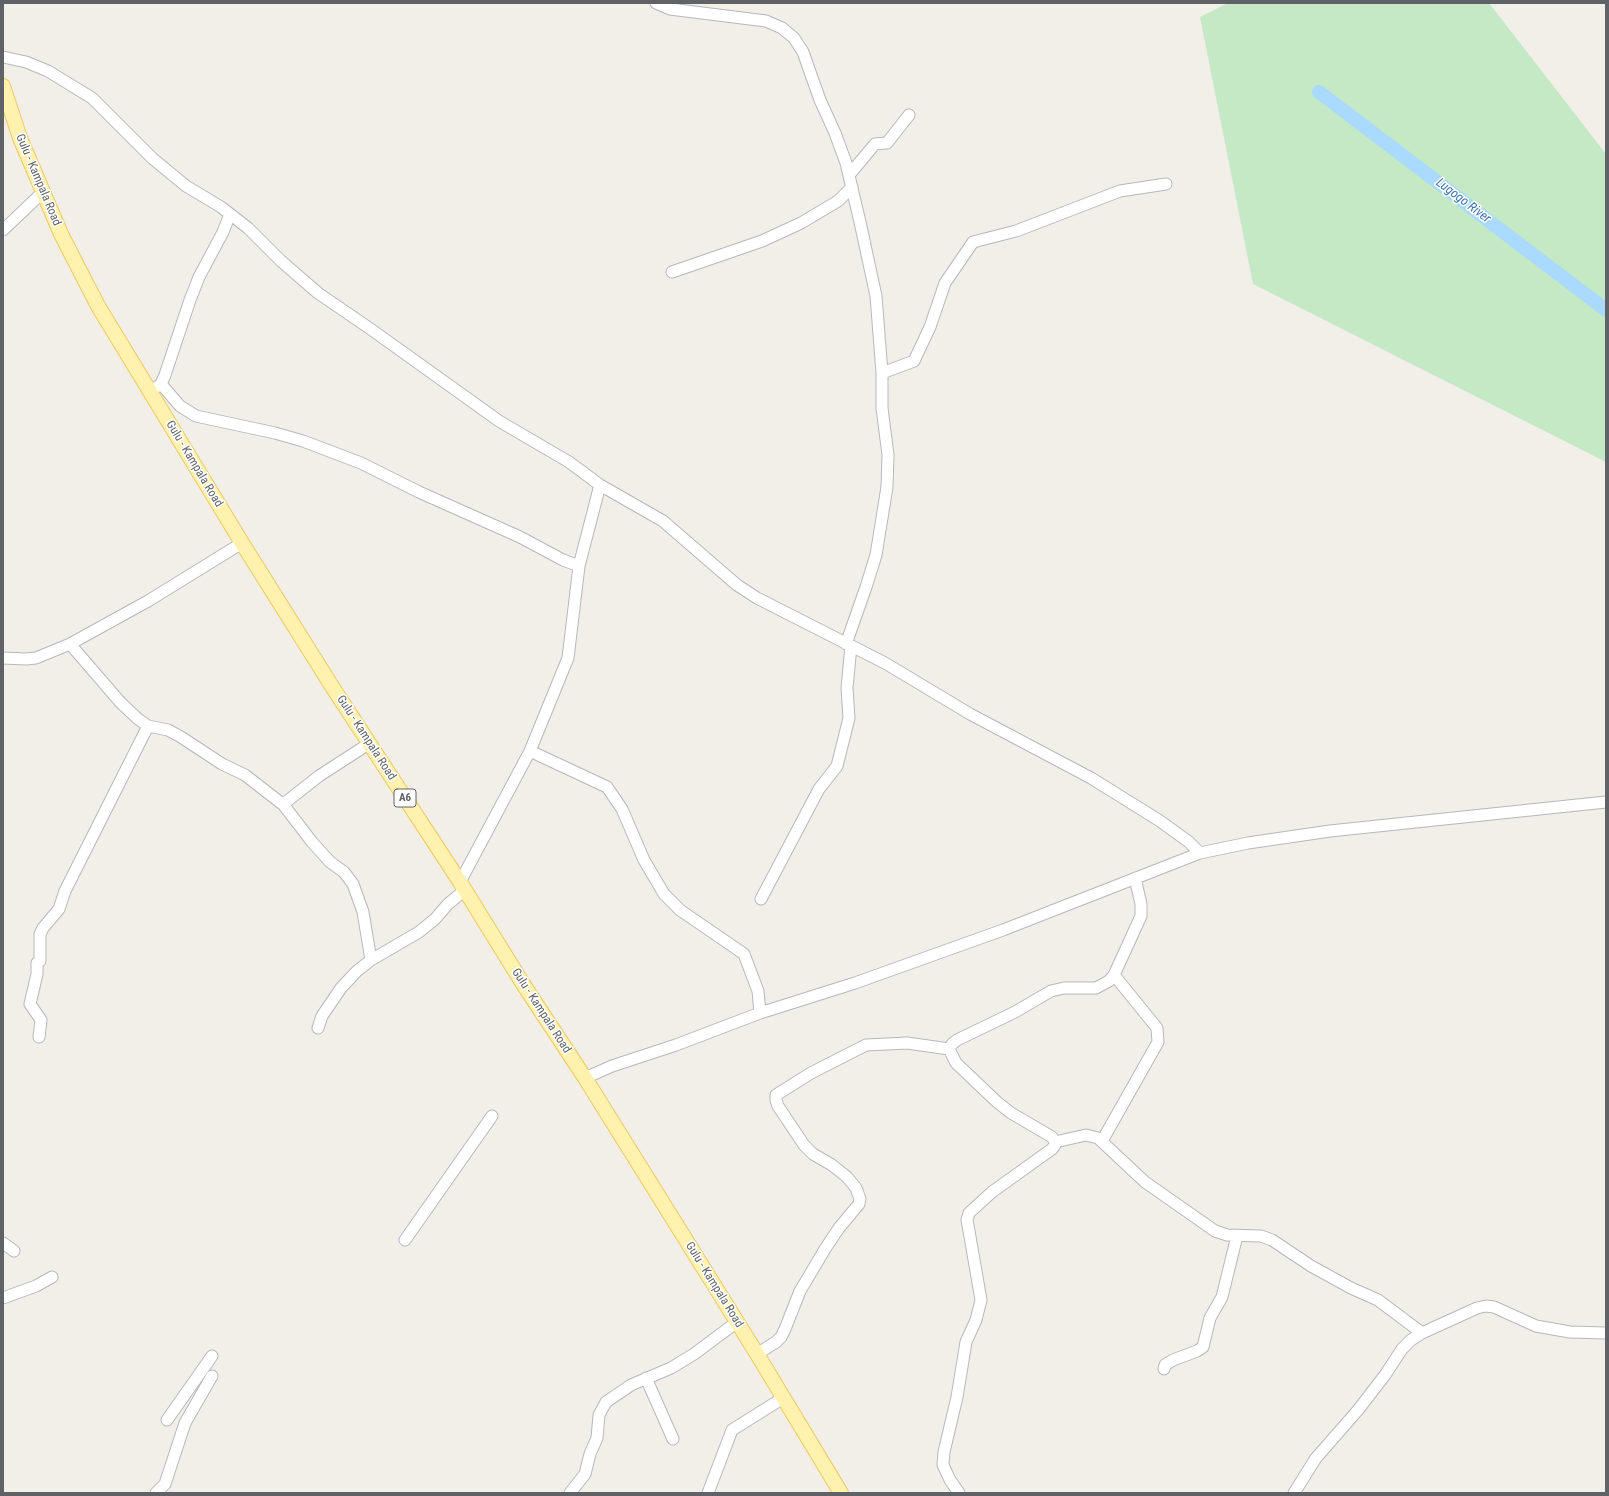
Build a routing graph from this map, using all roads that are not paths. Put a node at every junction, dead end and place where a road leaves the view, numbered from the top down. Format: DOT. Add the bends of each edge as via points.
graph roads {
  1 [pos="656,3"];
  2 [pos="3,57"];
  3 [pos="3,86"];
  4 [pos="909,115"];
  5 [pos="849,175"];
  6 [pos="1166,184"];
  7 [pos="852,187"];
  8 [pos="43,192"];
  9 [pos="230,214"];
  10 [pos="3,230"];
  11 [pos="672,272"];
  12 [pos="882,373"];
  13 [pos="155,388"];
  14 [pos="600,485"];
  15 [pos="242,543"];
  16 [pos="579,566"];
  17 [pos="70,644"];
  18 [pos="848,645"];
  19 [pos="3,658"];
  20 [pos="148,726"];
  21 [pos="370,743"];
  22 [pos="530,751"];
  23 [pos="1606,802"];
  24 [pos="282,803"];
  25 [pos="1200,853"];
  26 [pos="1135,878"];
  27 [pos="462,886"];
  28 [pos="761,899"];
  29 [pos="371,960"];
  30 [pos="1114,975"];
  31 [pos="760,1013"];
  32 [pos="318,1028"];
  33 [pos="39,1036"];
  34 [pos="949,1049"];
  35 [pos="585,1078"];
  36 [pos="492,1116"];
  37 [pos="1102,1141"];
  38 [pos="1055,1142"];
  39 [pos="1237,1236"];
  40 [pos="404,1240"];
  41 [pos="3,1243"];
  42 [pos="14,1251"];
  43 [pos="52,1277"];
  44 [pos="3,1298"];
  45 [pos="737,1322"];
  46 [pos="1422,1332"];
  47 [pos="1606,1333"];
  48 [pos="757,1354"];
  49 [pos="212,1356"];
  50 [pos="1164,1369"];
  51 [pos="212,1376"];
  52 [pos="646,1378"];
  53 [pos="783,1398"];
  54 [pos="167,1420"];
  55 [pos="673,1439"];
  56 [pos="156,1493"];
  57 [pos="570,1493"];
  58 [pos="708,1493"];
  59 [pos="841,1493"];
  60 [pos="959,1493"];
  61 [pos="1294,1493"];
  1 -- 5 [label="street" via="670,9 766,21 782,28 794,38 803,52 820,100 836,133"];
  2 -- 9 [label="street" via="26,62 48,71 92,98 152,158 186,186"];
  3 -- 8 [label="main road, Gulu - Kampala Road / A6" via="20,138"];
  4 -- 5 [label="street" via="888,144 875,144"];
  5 -- 7 [label="street"];
  6 -- 12 [label="street" via="1120,191 1016,231 973,242 944,283 930,327 914,361"];
  7 -- 11 [label="street" via="838,201 801,223 762,241"];
  7 -- 12 [label="street" via="876,296"];
  8 -- 10 [label="street"];
  8 -- 13 [label="main road, Gulu - Kampala Road / A6" via="61,234 98,306"];
  9 -- 13 [label="street" via="199,277"];
  9 -- 14 [label="street" via="318,293 500,421 569,462"];
  12 -- 18 [label="street" via="882,408 888,455 887,487 876,555"];
  13 -- 15 [label="main road, Gulu - Kampala Road / A6"];
  13 -- 16 [label="street" via="196,416 275,433 354,460"];
  14 -- 16 [label="street"];
  14 -- 18 [label="street" via="663,521 743,590"];
  15 -- 17 [label="street"];
  15 -- 21 [label="main road, Gulu - Kampala Road / A6"];
  16 -- 22 [label="street" via="568,658"];
  17 -- 19 [label="street" via="36,658"];
  17 -- 20 [label="street" via="124,707"];
  18 -- 25 [label="street" via="1091,778 1160,821"];
  18 -- 28 [label="street" via="849,718 837,766 816,795"];
  20 -- 24 [label="street" via="168,730 181,737 222,764 245,775"];
  20 -- 33 [label="street" via="65,891 59,909 40,934 40,961 37,963 30,1004 40,1020"];
  21 -- 24 [label="street"];
  21 -- 27 [label="main road, Gulu - Kampala Road / A6"];
  22 -- 27 [label="street"];
  22 -- 31 [label="street" via="607,787 622,808 644,860 664,894 680,910 744,954 758,991"];
  23 -- 25 [label="street" via="1330,831"];
  24 -- 29 [label="street" via="312,842 353,884 363,912"];
  25 -- 26 [label="street"];
  26 -- 30 [label="street" via="1141,916"];
  26 -- 31 [label="street" via="1003,930 855,983"];
  27 -- 29 [label="street" via="435,919 419,932"];
  27 -- 35 [label="main road, Gulu - Kampala Road / A6"];
  29 -- 32 [label="street" via="341,988 322,1016"];
  30 -- 34 [label="street" via="1096,988 1064,988 1051,991 957,1040"];
  30 -- 37 [label="street" via="1157,1028 1158,1042"];
  31 -- 35 [label="street"];
  34 -- 38 [label="street" via="956,1064 997,1102 1052,1137"];
  34 -- 48 [label="street" via="907,1043 866,1045 811,1073 776,1095 778,1106 804,1145 847,1177 856,1188 860,1199 800,1291 781,1336"];
  35 -- 45 [label="main road, Gulu - Kampala Road / A6"];
  36 -- 40 [label="street"];
  37 -- 38 [label="street" via="1086,1135"];
  37 -- 39 [label="street" via="1145,1182 1191,1215 1215,1231"];
  38 -- 60 [label="street" via="1052,1150 992,1192 969,1213 969,1231 981,1300 976,1320 966,1342 943,1465"];
  39 -- 46 [label="street" via="1260,1236 1272,1240 1311,1266 1378,1300"];
  39 -- 50 [label="street" via="1222,1297 1210,1318 1203,1347 1173,1360 1165,1365"];
  41 -- 42 [label="street"];
  43 -- 44 [label="street"];
  45 -- 48 [label="main road, Gulu - Kampala Road / A6"];
  45 -- 52 [label="street" via="694,1354 671,1368"];
  46 -- 47 [label="street" via="1486,1306 1494,1307 1536,1326 1570,1332"];
  46 -- 61 [label="street" via="1402,1350 1358,1410 1316,1458"];
  48 -- 53 [label="main road, Gulu - Kampala Road / A6"];
  49 -- 54 [label="street"];
  51 -- 56 [label="street" via="185,1423 166,1484"];
  52 -- 55 [label="street"];
  52 -- 57 [label="street" via="618,1393 602,1407 598,1419 597,1438 585,1474"];
  53 -- 58 [label="street" via="732,1430"];
  53 -- 59 [label="main road, Gulu - Kampala Road / A6"];
}
